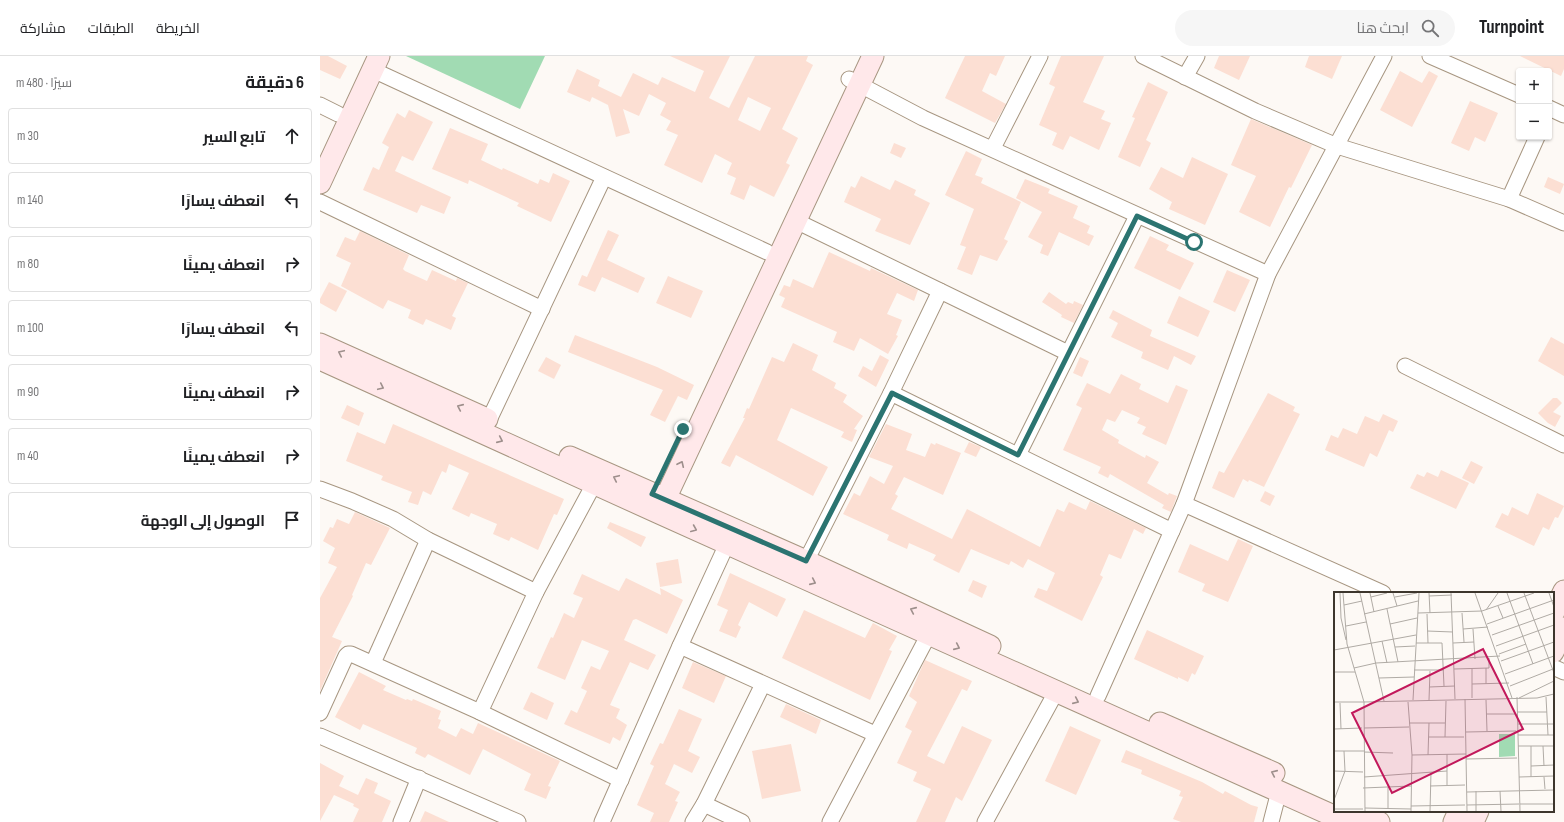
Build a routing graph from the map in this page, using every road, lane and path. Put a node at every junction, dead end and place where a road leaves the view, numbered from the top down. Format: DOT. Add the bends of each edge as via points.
graph roads {
  1 [pos="858,56"];
  2 [pos="873,56"];
  3 [pos="1040,56"];
  4 [pos="1144,56"];
  5 [pos="1197,56"];
  6 [pos="1384,56"];
  7 [pos="1430,56"];
  8 [pos="372,61"];
  9 [pos="1185,77"];
  10 [pos="854,81"];
  11 [pos="1516,94"];
  12 [pos="329,110"];
  13 [pos="1536,140"];
  14 [pos="1337,146"];
  15 [pos="992,148"];
  16 [pos="320,153"];
  17 [pos="604,177"];
  18 [pos="320,183"];
  19 [pos="1509,199"];
  20 [pos="320,202"];
  21 [pos="1137,216"];
  22 [pos="796,221"];
  23 [pos="1564,223"];
  24 [pos="767,252"];
  25 [pos="1268,274"];
  26 [pos="940,291"];
  27 [pos="542,308"];
  28 [pos="320,344"];
  29 [pos="1068,353"];
  30 [pos="320,359"];
  31 [pos="1405,366"];
  32 [pos="892,393"];
  33 [pos="489,420"];
  34 [pos="1564,445"];
  35 [pos="1018,455"];
  36 [pos="594,484"];
  37 [pos="320,489"];
  38 [pos="655,504"];
  39 [pos="1184,504"];
  40 [pos="1172,531"];
  41 [pos="428,540"];
  42 [pos="727,544"];
  43 [pos="806,561"];
  44 [pos="1564,591"];
  45 [pos="536,592"];
  46 [pos="1381,592"];
  47 [pos="1554,612"];
  48 [pos="1564,628"];
  49 [pos="928,634"];
  50 [pos="680,646"];
  51 [pos="1554,650"];
  52 [pos="373,663"];
  53 [pos="1554,667"];
  54 [pos="1564,672"];
  55 [pos="763,684"];
  56 [pos="1056,692"];
  57 [pos="1098,696"];
  58 [pos="480,712"];
  59 [pos="320,713"];
  60 [pos="875,734"];
  61 [pos="320,736"];
  62 [pos="419,778"];
  63 [pos="621,780"];
  64 [pos="1279,791"];
  65 [pos="1334,801"];
  66 [pos="704,804"];
  67 [pos="1358,812"];
  68 [pos="1459,812"];
  69 [pos="1477,812"];
  70 [pos="401,822"];
  71 [pos="518,822"];
  72 [pos="602,822"];
  73 [pos="693,822"];
  74 [pos="742,822"];
  75 [pos="830,822"];
  76 [pos="986,822"];
  77 [pos="1271,822"];
  78 [pos="1346,822"];
  79 [pos="1378,822"];
  80 [pos="1454,822"];
  81 [pos="1472,822"];
  1 -- 10 [label="street"];
  2 -- 10 [label="street"];
  3 -- 15 [label="street"];
  4 -- 9 [label="street"];
  5 -- 9 [label="street"];
  6 -- 14 [label="street"];
  7 -- 11 [label="street"];
  8 -- 12 [label="street"];
  8 -- 17 [label="street"];
  8 -- 18 [label="street"];
  9 -- 14 [label="street" via="1255,111"];
  10 -- 15 [label="street" via="923,118"];
  10 -- 22 [label="street"];
  10 -- 24 [label="street"];
  12 -- 16 [label="street"];
  13 -- 19 [label="street"];
  14 -- 19 [label="street"];
  14 -- 25 [label="street"];
  15 -- 21 [label="street"];
  17 -- 24 [label="street"];
  17 -- 27 [label="street"];
  19 -- 23 [label="street"];
  20 -- 27 [label="street"];
  21 -- 25 [label="street"];
  21 -- 29 [label="street"];
  22 -- 26 [label="street"];
  38 -- 22 [label="street, one-way"];
  24 -- 38 [label="street"];
  25 -- 39 [label="street"];
  26 -- 29 [label="street"];
  26 -- 32 [label="street"];
  27 -- 33 [label="street"];
  33 -- 28 [label="street, one-way"];
  29 -- 35 [label="street"];
  30 -- 36 [label="street, one-way"];
  31 -- 34 [label="street"];
  32 -- 35 [label="street"];
  32 -- 43 [label="street"];
  38 -- 33 [label="street, one-way"];
  35 -- 40 [label="street"];
  36 -- 38 [label="street"];
  36 -- 45 [label="street"];
  37 -- 41 [label="street" via="394,519"];
  38 -- 42 [label="street, one-way"];
  38 -- 43 [label="street"];
  39 -- 40 [label="street"];
  39 -- 46 [label="street"];
  40 -- 57 [label="street"];
  41 -- 45 [label="street"];
  41 -- 52 [label="street"];
  42 -- 49 [label="street, one-way"];
  42 -- 50 [label="street"];
  57 -- 43 [label="street, one-way"];
  44 -- 47 [label="street"];
  45 -- 58 [label="street"];
  48 -- 51 [label="street"];
  49 -- 56 [label="street, one-way"];
  49 -- 60 [label="street"];
  50 -- 55 [label="street"];
  50 -- 63 [label="street"];
  52 -- 58 [label="street"];
  52 -- 59 [label="street" via="348,654"];
  53 -- 54 [label="street"];
  55 -- 60 [label="street"];
  55 -- 66 [label="street"];
  56 -- 64 [label="street, one-way"];
  56 -- 76 [label="street"];
  65 -- 57 [label="street, one-way"];
  58 -- 63 [label="street"];
  60 -- 75 [label="street"];
  61 -- 62 [label="street"];
  62 -- 70 [label="street"];
  62 -- 71 [label="street"];
  63 -- 72 [label="street"];
  64 -- 77 [label="street"];
  64 -- 78 [label="street"];
  66 -- 73 [label="street"];
  66 -- 74 [label="street"];
  67 -- 79 [label="street"];
  68 -- 80 [label="street"];
  69 -- 81 [label="street"];
}
